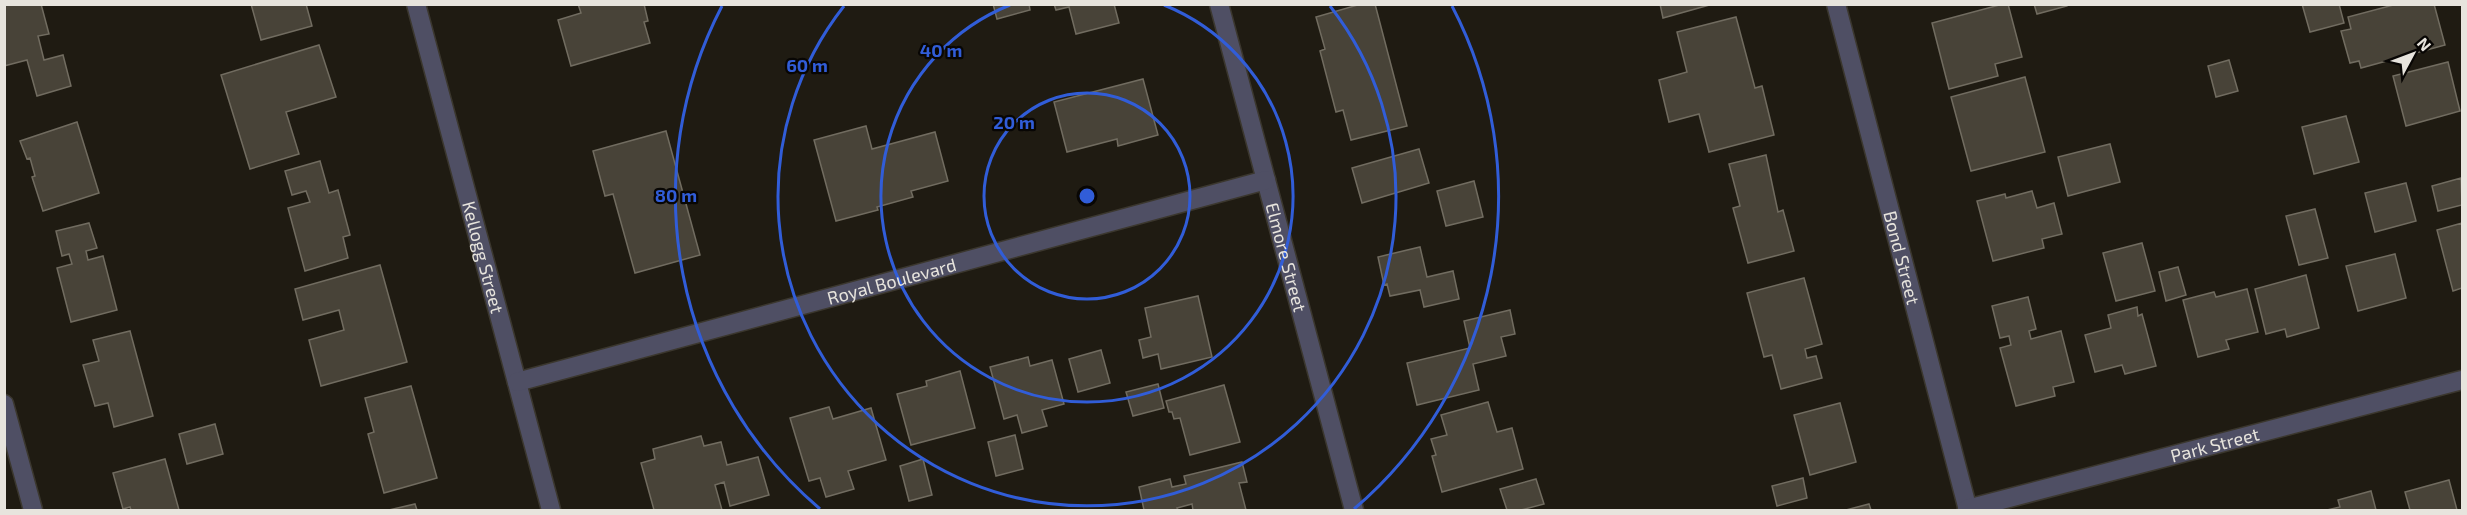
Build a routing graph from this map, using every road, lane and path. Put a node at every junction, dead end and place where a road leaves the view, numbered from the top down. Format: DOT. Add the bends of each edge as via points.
graph roads {
  1 [pos="416,4"];
  2 [pos="1220,4"];
  3 [pos="1836,4"];
  4 [pos="1266,180"];
  5 [pos="2463,380"];
  6 [pos="517,382"];
  7 [pos="4,404"];
  8 [pos="33,510"];
  9 [pos="551,510"];
  10 [pos="1354,510"];
  11 [pos="1968,510"];
  1 -- 6 [label="street, Kellogg Street"];
  2 -- 4 [label="street, Elmore Street"];
  3 -- 11 [label="street, Bond Street"];
  4 -- 6 [label="street, Royal Boulevard"];
  4 -- 10 [label="street, Elmore Street"];
  5 -- 11 [label="street, Park Street"];
  6 -- 9 [label="street, Kellogg Street"];
  7 -- 8 [label="street"];
}
